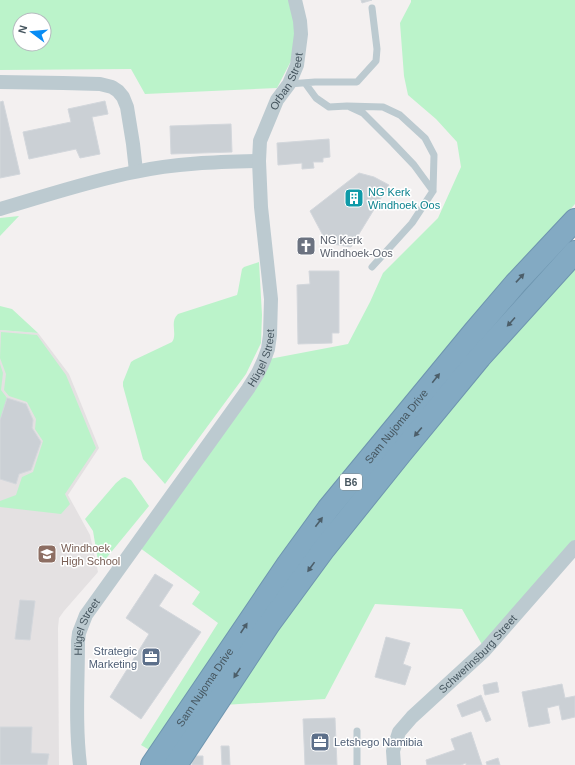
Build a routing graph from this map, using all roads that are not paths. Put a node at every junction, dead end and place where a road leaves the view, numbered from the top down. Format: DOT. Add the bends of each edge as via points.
graph roads {
  1 [pos="295,0"];
  2 [pos="372,8"];
  3 [pos="0,82"];
  4 [pos="305,83"];
  5 [pos="289,84"];
  6 [pos="347,106"];
  7 [pos="259,161"];
  8 [pos="136,171"];
  9 [pos="433,192"];
  10 [pos="0,209"];
  11 [pos="575,220"];
  12 [pos="575,252"];
  13 [pos="372,267"];
  14 [pos="575,547"];
  15 [pos="357,731"];
  16 [pos="80,765"];
  17 [pos="152,765"];
  18 [pos="176,765"];
  19 [pos="357,765"];
  20 [pos="394,765"];
  1 -- 5 [label="street, Orban Street" via="301,34 297,65"];
  2 -- 4 [label="lane" via="376,61 358,82"];
  3 -- 8 [label="street" via="64,82 112,87 123,97 127,107"];
  4 -- 5 [label="lane"];
  4 -- 6 [label="lane" via="316,98 329,107"];
  5 -- 7 [label="street, Orban Street" via="277,100 260,141"];
  6 -- 9 [label="lane" via="363,114 393,143"];
  6 -- 9 [label="lane" via="383,107 400,115 425,138 434,155"];
  7 -- 8 [label="street" via="211,162"];
  7 -- 16 [label="street, Hügel Street" via="271,299 268,349 258,374 248,389 84,619 78,641"];
  8 -- 10 [label="street"];
  9 -- 13 [label="lane" via="412,223"];
  17 -- 11 [label="highway, Sam Nujoma Drive / B6, one-way" via="328,509 479,326"];
  12 -- 18 [label="highway, Sam Nujoma Drive / B6, one-way" via="480,357 324,549 269,624"];
  14 -- 20 [label="street, Schwerinsburg Street" via="485,650 412,716 399,732 393,751"];
  15 -- 19 [label="lane"];
}
